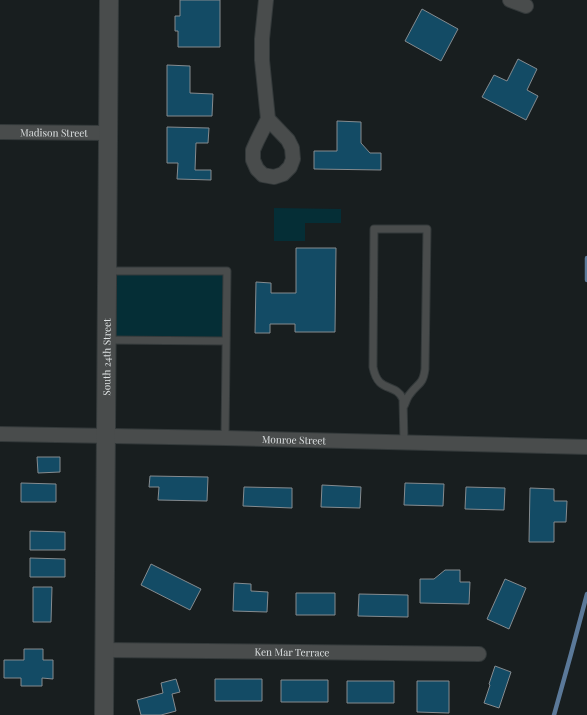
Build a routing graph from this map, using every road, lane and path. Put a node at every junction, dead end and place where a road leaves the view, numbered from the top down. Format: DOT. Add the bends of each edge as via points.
graph roads {
  1 [pos="109,0"];
  2 [pos="266,0"];
  3 [pos="510,0"];
  4 [pos="526,6"];
  5 [pos="268,119"];
  6 [pos="0,132"];
  7 [pos="109,133"];
  8 [pos="108,271"];
  9 [pos="107,340"];
  10 [pos="226,341"];
  11 [pos="404,406"];
  12 [pos="0,434"];
  13 [pos="107,436"];
  14 [pos="225,438"];
  15 [pos="404,442"];
  16 [pos="587,447"];
  17 [pos="104,650"];
  18 [pos="479,654"];
  19 [pos="104,715"];
  1 -- 7 [label="street, South 24th Street"];
  2 -- 5 [label="street" via="262,60"];
  3 -- 4 [label="street"];
  6 -- 7 [label="street, Madison Street"];
  7 -- 8 [label="street, South 24th Street"];
  8 -- 9 [label="street, South 24th Street"];
  8 -- 10 [label="lane" via="227,271"];
  9 -- 10 [label="lane"];
  9 -- 13 [label="street, South 24th Street"];
  10 -- 14 [label="lane"];
  11 -- 11 [label="lane" via="401,394 378,382 372,367 374,229 427,229 425,373 422,383 409,394"];
  11 -- 15 [label="lane"];
  12 -- 13 [label="street, Monroe Street"];
  13 -- 14 [label="street, Monroe Street"];
  13 -- 17 [label="street, South 24th Street"];
  14 -- 15 [label="street, Monroe Street"];
  15 -- 16 [label="street, Monroe Street"];
  17 -- 18 [label="street, Ken Mar Terrace"];
  17 -- 19 [label="street, South 24th Street"];
}
